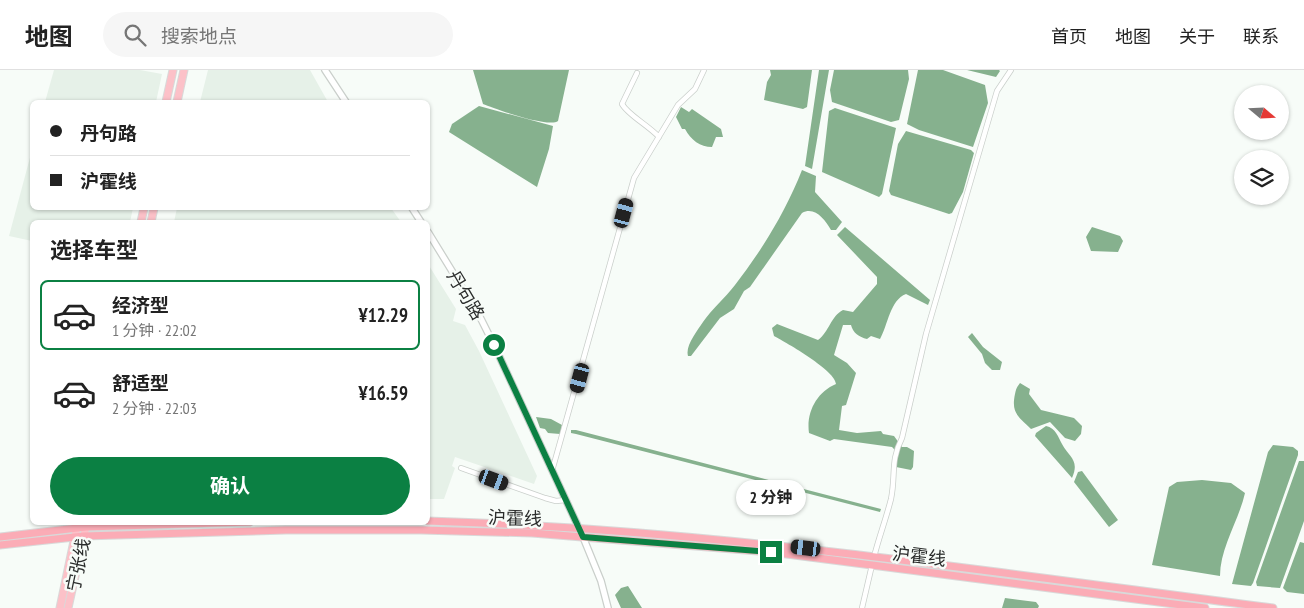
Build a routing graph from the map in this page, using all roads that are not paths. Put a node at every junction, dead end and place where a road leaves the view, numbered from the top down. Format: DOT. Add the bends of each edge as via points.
graph roads {
  1 [pos="173,70"];
  2 [pos="184,70"];
  3 [pos="325,70"];
  4 [pos="704,70"];
  5 [pos="1011,70"];
  6 [pos="637,73"];
  7 [pos="166,100"];
  8 [pos="177,100"];
  9 [pos="345,100"];
  10 [pos="658,137"];
  11 [pos="430,235"];
  12 [pos="460,468"];
  13 [pos="552,471"];
  14 [pos="566,500"];
  15 [pos="430,521"];
  16 [pos="78,525"];
  17 [pos="86,525"];
  18 [pos="323,526"];
  19 [pos="578,528"];
  20 [pos="84,536"];
  21 [pos="0,537"];
  22 [pos="75,537"];
  23 [pos="583,537"];
  24 [pos="0,545"];
  25 [pos="874,557"];
  26 [pos="872,565"];
  27 [pos="60,608"];
  28 [pos="68,608"];
  29 [pos="608,608"];
  30 [pos="862,608"];
  31 [pos="1206,608"];
  32 [pos="1273,608"];
  1 -- 7 [label="main road"];
  2 -- 8 [label="main road"];
  3 -- 9 [label="street"];
  4 -- 10 [label="street" via="694,89 678,105"];
  5 -- 25 [label="street" via="997,92 926,334 902,438 894,454 890,500"];
  6 -- 10 [label="street" via="622,104"];
  10 -- 13 [label="street" via="634,178"];
  11 -- 13 [label="street, 丹句路" via="479,315"];
  12 -- 14 [label="street" via="545,498"];
  13 -- 14 [label="street, 丹句路"];
  14 -- 19 [label="street, 丹句路"];
  15 -- 19 [label="highway, 沪霍线"];
  16 -- 17 [label="highway"];
  16 -- 21 [label="highway"];
  16 -- 22 [label="main road, 宁张线"];
  17 -- 20 [label="main road, 宁张线"];
  18 -- 20 [label="highway, 沪霍线"];
  18 -- 23 [label="highway, 沪霍线"];
  19 -- 23 [label="street, 丹句路"];
  19 -- 25 [label="highway, 沪霍线" via="723,539"];
  20 -- 22 [label="highway, 沪霍线"];
  20 -- 28 [label="main road, 宁张线"];
  22 -- 24 [label="highway, 沪霍线"];
  22 -- 27 [label="main road, 宁张线"];
  23 -- 26 [label="highway, 沪霍线" via="771,552"];
  23 -- 29 [label="street, 丹句路"];
  25 -- 26 [label="highway"];
  25 -- 32 [label="highway, 沪霍线"];
  26 -- 30 [label="street"];
  26 -- 31 [label="highway, 沪霍线"];
}
